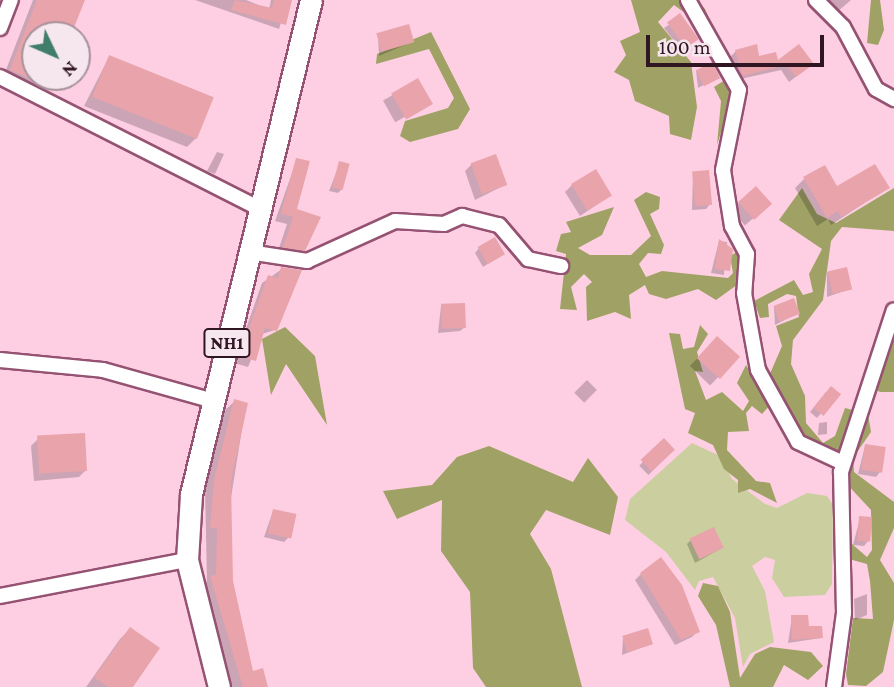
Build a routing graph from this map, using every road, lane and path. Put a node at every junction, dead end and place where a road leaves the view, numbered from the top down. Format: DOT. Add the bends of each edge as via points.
graph roads {
  1 [pos="11,0"];
  2 [pos="311,0"];
  3 [pos="688,0"];
  4 [pos="817,0"];
  5 [pos="0,28"];
  6 [pos="0,77"];
  7 [pos="894,99"];
  8 [pos="260,209"];
  9 [pos="249,252"];
  10 [pos="561,266"];
  11 [pos="894,310"];
  12 [pos="0,360"];
  13 [pos="213,401"];
  14 [pos="843,463"];
  15 [pos="187,560"];
  16 [pos="0,596"];
  17 [pos="219,687"];
  18 [pos="834,687"];
  1 -- 5 [label="street"];
  2 -- 8 [label="highway, NH1"];
  3 -- 14 [label="street" via="739,90 723,170 732,226 747,254 744,293 758,370 797,442"];
  4 -- 7 [label="street" via="843,27 876,89"];
  6 -- 8 [label="street"];
  8 -- 9 [label="highway, NH1"];
  9 -- 10 [label="street" via="307,261 395,221 444,224 462,216 499,225 527,259"];
  9 -- 13 [label="highway, NH1"];
  11 -- 14 [label="street"];
  12 -- 13 [label="street" via="103,370"];
  13 -- 15 [label="highway, NH1" via="191,494"];
  14 -- 18 [label="street" via="844,613"];
  15 -- 16 [label="street"];
  15 -- 17 [label="highway, NH1"];
}
